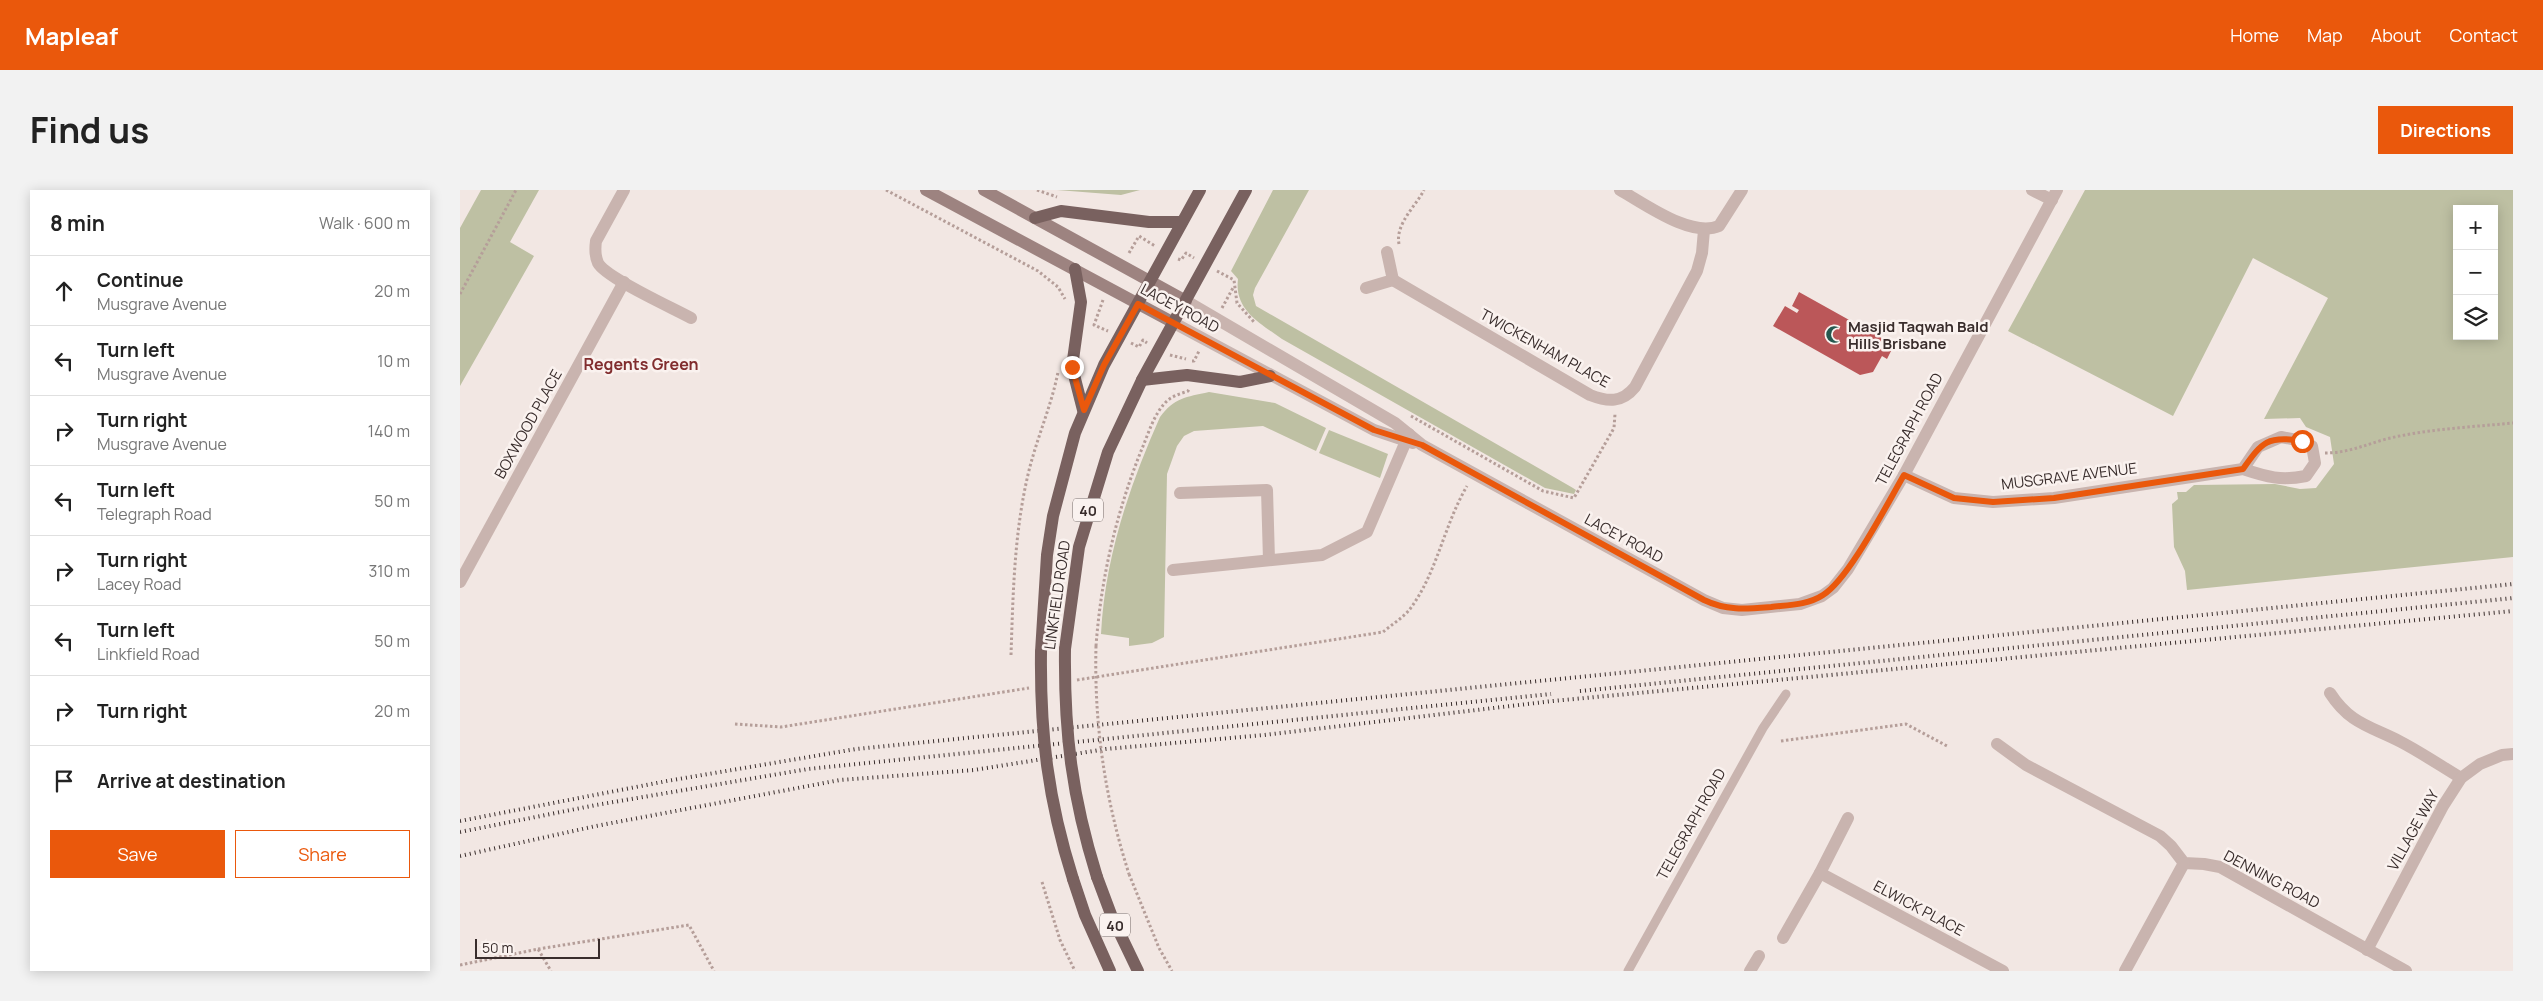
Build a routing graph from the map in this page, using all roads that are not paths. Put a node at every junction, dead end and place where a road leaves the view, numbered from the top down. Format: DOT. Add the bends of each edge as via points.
graph roads {
  1 [pos="624,190"];
  2 [pos="926,190"];
  3 [pos="984,190"];
  4 [pos="1200,190"];
  5 [pos="1246,190"];
  6 [pos="1620,190"];
  7 [pos="1742,190"];
  8 [pos="2032,190"];
  9 [pos="2054,195"];
  10 [pos="1035,218"];
  11 [pos="1182,222"];
  12 [pos="1704,230"];
  13 [pos="1387,252"];
  14 [pos="1075,269"];
  15 [pos="1151,280"];
  16 [pos="1393,280"];
  17 [pos="624,282"];
  18 [pos="1366,288"];
  19 [pos="1186,300"];
  20 [pos="1138,304"];
  21 [pos="691,318"];
  22 [pos="1174,323"];
  23 [pos="1270,376"];
  24 [pos="1142,380"];
  25 [pos="1084,410"];
  26 [pos="1407,437"];
  27 [pos="2243,469"];
  28 [pos="1904,475"];
  29 [pos="1180,493"];
  30 [pos="1269,560"];
  31 [pos="1173,570"];
  32 [pos="460,582"];
  33 [pos="1822,596"];
  34 [pos="2330,692"];
  35 [pos="1786,694"];
  36 [pos="1997,744"];
  37 [pos="2513,754"];
  38 [pos="2461,778"];
  39 [pos="1848,818"];
  40 [pos="2184,864"];
  41 [pos="1820,873"];
  42 [pos="1783,938"];
  43 [pos="2367,950"];
  44 [pos="1759,956"];
  45 [pos="1110,971"];
  46 [pos="1138,971"];
  47 [pos="1628,971"];
  48 [pos="1750,971"];
  49 [pos="2003,971"];
  50 [pos="2125,971"];
  51 [pos="2406,971"];
  1 -- 17 [label="street" via="595,248 599,264"];
  2 -- 14 [label="street, LACEY ROAD"];
  3 -- 10 [label="street, LACEY ROAD"];
  4 -- 11 [label="main road, LINKFIELD ROAD / 40"];
  5 -- 19 [label="main road, LINKFIELD ROAD / 40"];
  6 -- 12 [label="street" via="1676,221"];
  7 -- 12 [label="street" via="1719,226"];
  8 -- 9 [label="street"];
  9 -- 28 [label="street, TELEGRAPH ROAD"];
  10 -- 11 [label="main road" via="1061,211 1149,222"];
  10 -- 15 [label="street, LACEY ROAD"];
  11 -- 15 [label="main road, LINKFIELD ROAD / 40"];
  12 -- 16 [label="street, TWICKENHAM PLACE" via="1698,271 1635,387 1629,394 1613,401 1590,395"];
  13 -- 16 [label="street"];
  14 -- 20 [label="street, LACEY ROAD"];
  14 -- 25 [label="main road" via="1081,302 1072,367"];
  15 -- 19 [label="street, LACEY ROAD"];
  15 -- 20 [label="main road, LINKFIELD ROAD / 40"];
  16 -- 18 [label="street"];
  17 -- 21 [label="street"];
  17 -- 32 [label="street, BOXWOOD PLACE"];
  19 -- 22 [label="main road, LINKFIELD ROAD / 40"];
  19 -- 26 [label="street, LACEY ROAD" via="1395,423"];
  20 -- 22 [label="street, LACEY ROAD"];
  20 -- 25 [label="main road, LINKFIELD ROAD / 40" via="1104,365"];
  22 -- 23 [label="street, LACEY ROAD"];
  22 -- 24 [label="main road, LINKFIELD ROAD / 40"];
  23 -- 24 [label="main road" via="1240,382 1187,375"];
  23 -- 26 [label="street, LACEY ROAD" via="1374,430"];
  24 -- 46 [label="main road, LINKFIELD ROAD / 40, bridge" via="1108,452 1087,515 1072,581 1065,649 1066,712 1078,814 1112,917"];
  25 -- 45 [label="main road, LINKFIELD ROAD / 40, bridge" via="1065,466 1047,555 1041,652 1042,734 1054,814 1073,879"];
  26 -- 30 [label="street" via="1367,532 1322,555"];
  26 -- 33 [label="street, LACEY ROAD" via="1723,608 1742,610 1788,605"];
  27 -- 27 [label="street, MUSGRAVE AVENUE" via="2258,447 2281,437 2302,441 2312,446 2315,453 2315,463 2306,476 2287,480"];
  27 -- 28 [label="street, MUSGRAVE AVENUE" via="2054,498 1993,502 1954,498"];
  28 -- 33 [label="street, TELEGRAPH ROAD" via="1848,569"];
  29 -- 30 [label="street" via="1267,490"];
  30 -- 31 [label="street"];
  34 -- 38 [label="street" via="2341,710 2356,721 2403,743"];
  35 -- 47 [label="lane, TELEGRAPH ROAD" via="1763,728"];
  36 -- 40 [label="street" via="2026,765 2160,836"];
  37 -- 38 [label="street, VILLAGE WAY" via="2480,764"];
  38 -- 43 [label="street, VILLAGE WAY"];
  39 -- 41 [label="street"];
  40 -- 43 [label="street, DENNING ROAD" via="2220,867"];
  40 -- 50 [label="street"];
  41 -- 42 [label="street"];
  41 -- 49 [label="street, ELWICK PLACE"];
  43 -- 51 [label="street, DENNING ROAD"];
  44 -- 48 [label="street"];
}
